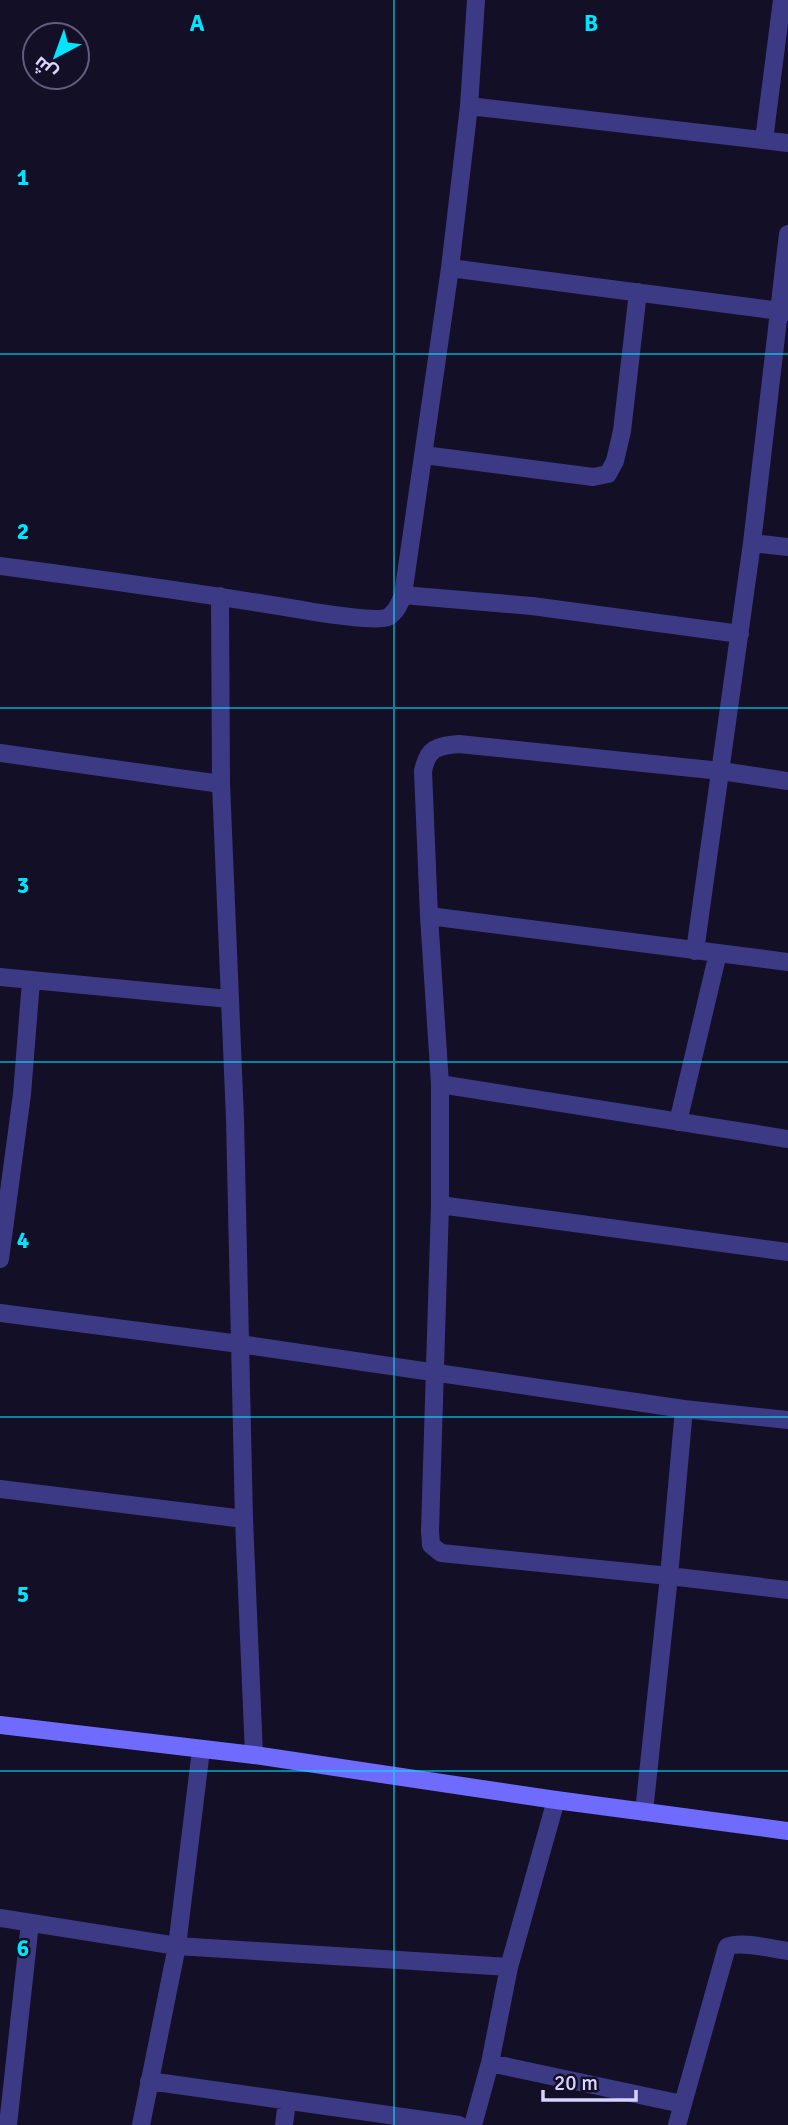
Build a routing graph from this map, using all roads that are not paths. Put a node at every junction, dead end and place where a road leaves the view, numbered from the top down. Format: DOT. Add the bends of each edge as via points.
graph roads {
  1 [pos="476,0"];
  2 [pos="782,0"];
  3 [pos="469,106"];
  4 [pos="764,140"];
  5 [pos="788,143"];
  6 [pos="788,234"];
  7 [pos="450,268"];
  8 [pos="638,292"];
  9 [pos="783,311"];
  10 [pos="424,455"];
  11 [pos="752,543"];
  12 [pos="788,547"];
  13 [pos="0,566"];
  14 [pos="403,595"];
  15 [pos="220,596"];
  16 [pos="740,634"];
  17 [pos="0,753"];
  18 [pos="721,771"];
  19 [pos="788,780"];
  20 [pos="221,784"];
  21 [pos="429,916"];
  22 [pos="695,951"];
  23 [pos="718,953"];
  24 [pos="788,962"];
  25 [pos="0,977"];
  26 [pos="32,981"];
  27 [pos="229,999"];
  28 [pos="440,1084"];
  29 [pos="678,1122"];
  30 [pos="788,1139"];
  31 [pos="7,1148"];
  32 [pos="440,1205"];
  33 [pos="788,1252"];
  34 [pos="0,1259"];
  35 [pos="0,1313"];
  36 [pos="240,1344"];
  37 [pos="435,1373"];
  38 [pos="684,1409"];
  39 [pos="788,1420"];
  40 [pos="0,1489"];
  41 [pos="244,1519"];
  42 [pos="669,1576"];
  43 [pos="788,1590"];
  44 [pos="0,1725"];
  45 [pos="201,1749"];
  46 [pos="254,1755"];
  47 [pos="556,1800"];
  48 [pos="643,1812"];
  49 [pos="788,1831"];
  50 [pos="0,1918"];
  51 [pos="30,1923"];
  52 [pos="177,1946"];
  53 [pos="788,1951"];
  54 [pos="509,1968"];
  55 [pos="490,2063"];
  56 [pos="149,2081"];
  57 [pos="288,2101"];
  58 [pos="682,2104"];
  59 [pos="8,2125"];
  60 [pos="141,2125"];
  61 [pos="284,2125"];
  62 [pos="459,2125"];
  63 [pos="474,2125"];
  64 [pos="677,2125"];
  1 -- 3 [label="street"];
  2 -- 4 [label="street"];
  3 -- 4 [label="street"];
  3 -- 7 [label="street"];
  4 -- 5 [label="street"];
  6 -- 9 [label="street"];
  7 -- 8 [label="street"];
  7 -- 10 [label="street"];
  8 -- 9 [label="street"];
  8 -- 10 [label="street" via="622,431 608,474 593,477"];
  9 -- 11 [label="street"];
  10 -- 14 [label="street"];
  11 -- 12 [label="street"];
  11 -- 16 [label="street"];
  13 -- 15 [label="street"];
  14 -- 15 [label="street" via="388,618 377,619"];
  14 -- 16 [label="street" via="533,606"];
  15 -- 20 [label="street"];
  16 -- 18 [label="street"];
  17 -- 20 [label="street"];
  18 -- 19 [label="street"];
  18 -- 21 [label="street" via="459,744 438,747 429,753 423,771"];
  18 -- 22 [label="street"];
  20 -- 27 [label="street"];
  21 -- 22 [label="street"];
  21 -- 28 [label="street"];
  22 -- 23 [label="street"];
  23 -- 24 [label="street"];
  23 -- 29 [label="street"];
  25 -- 26 [label="street"];
  26 -- 27 [label="street"];
  26 -- 31 [label="street" via="28,1036"];
  27 -- 36 [label="street"];
  28 -- 29 [label="street"];
  28 -- 32 [label="street"];
  29 -- 30 [label="street"];
  31 -- 34 [label="street"];
  32 -- 33 [label="street"];
  32 -- 37 [label="street"];
  35 -- 36 [label="street"];
  36 -- 37 [label="street"];
  36 -- 41 [label="street"];
  37 -- 38 [label="street"];
  37 -- 42 [label="street" via="430,1531 435,1549"];
  38 -- 39 [label="street"];
  38 -- 42 [label="street"];
  40 -- 41 [label="street"];
  41 -- 46 [label="street"];
  42 -- 43 [label="street"];
  42 -- 48 [label="street"];
  44 -- 45 [label="main road"];
  45 -- 46 [label="main road"];
  45 -- 52 [label="street"];
  46 -- 47 [label="main road"];
  47 -- 48 [label="main road"];
  47 -- 54 [label="street"];
  48 -- 49 [label="main road"];
  50 -- 51 [label="street"];
  51 -- 52 [label="street"];
  51 -- 59 [label="street"];
  52 -- 54 [label="street"];
  52 -- 56 [label="street"];
  53 -- 58 [label="street" via="742,1944 727,1947"];
  54 -- 55 [label="street"];
  55 -- 58 [label="street"];
  55 -- 63 [label="street"];
  56 -- 57 [label="street"];
  56 -- 60 [label="street"];
  57 -- 61 [label="street"];
  57 -- 62 [label="street"];
  58 -- 64 [label="street"];
}
